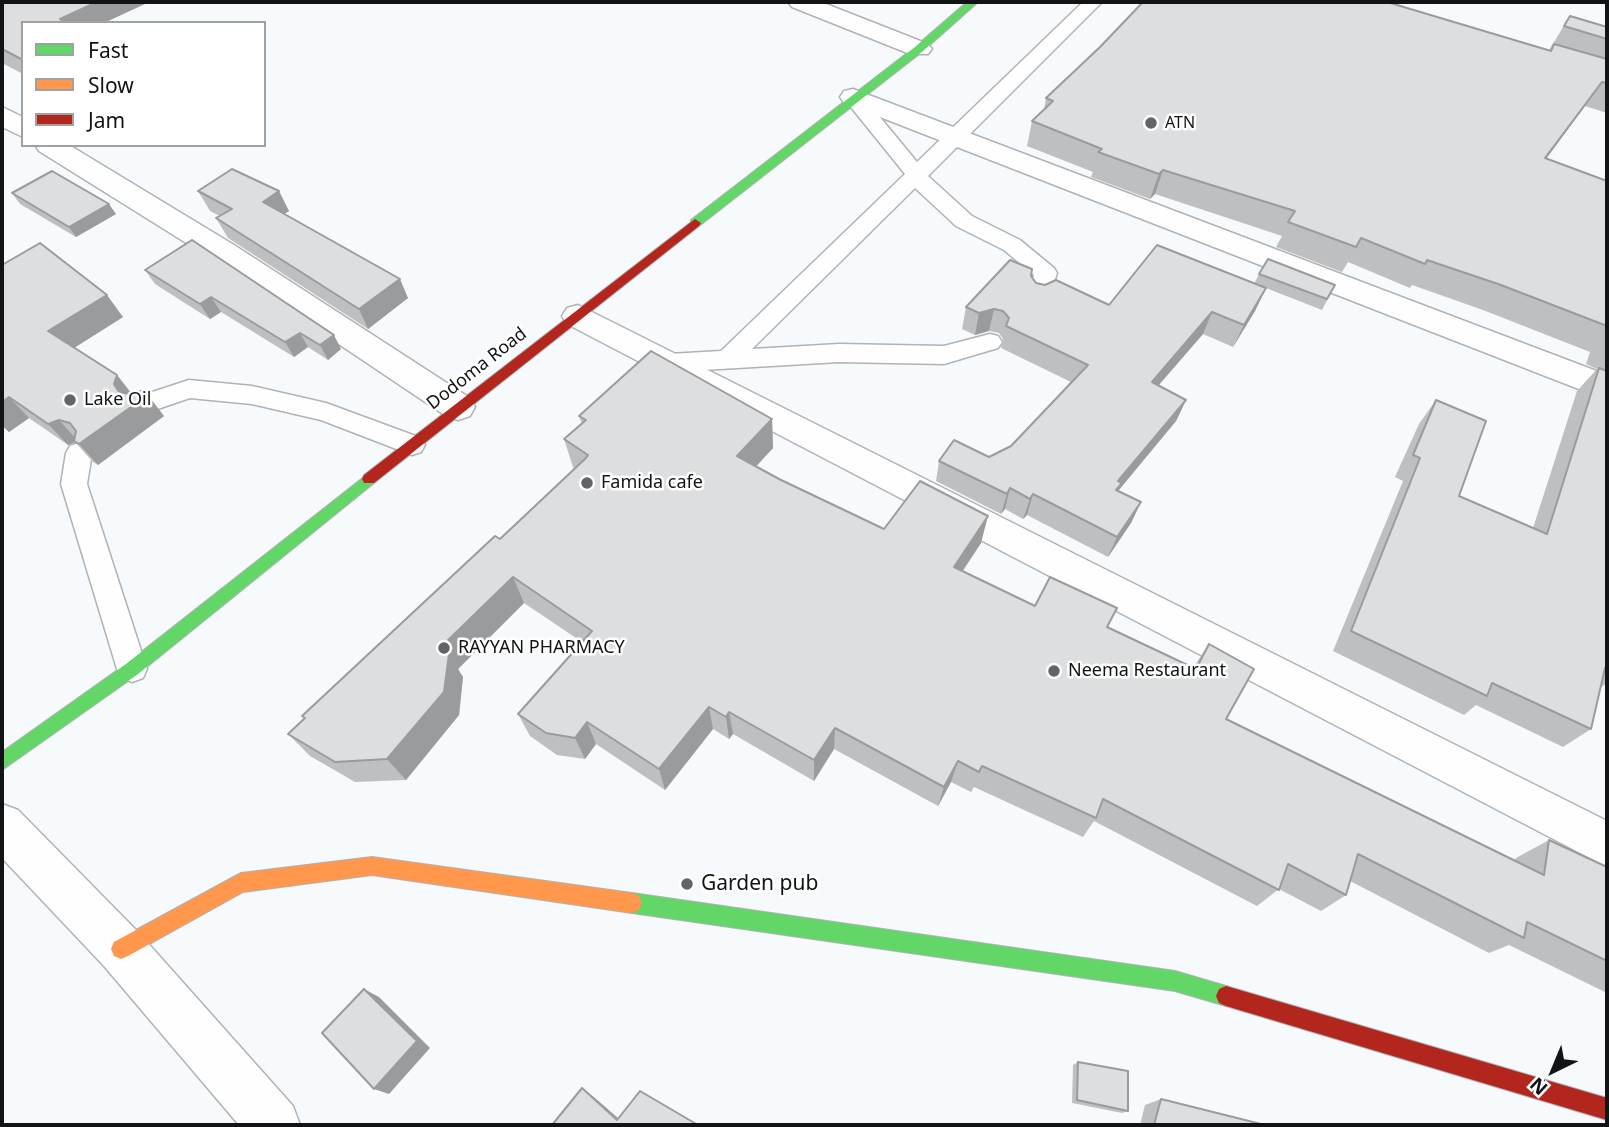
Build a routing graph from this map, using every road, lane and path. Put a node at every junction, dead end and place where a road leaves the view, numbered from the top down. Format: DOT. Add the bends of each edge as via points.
graph roads {
  1 [pos="800,2"];
  2 [pos="973,2"];
  3 [pos="1093,2"];
  4 [pos="919,49"];
  5 [pos="853,97"];
  6 [pos="2,115"];
  7 [pos="21,128"];
  8 [pos="955,137"];
  9 [pos="52,147"];
  10 [pos="915,173"];
  11 [pos="1039,297"];
  12 [pos="578,316"];
  13 [pos="990,342"];
  14 [pos="728,359"];
  15 [pos="669,363"];
  16 [pos="1607,388"];
  17 [pos="146,404"];
  18 [pos="458,407"];
  19 [pos="412,445"];
  20 [pos="79,453"];
  21 [pos="132,669"];
  22 [pos="2,762"];
  23 [pos="2,825"];
  24 [pos="1607,845"];
  25 [pos="121,950"];
  26 [pos="1607,1109"];
  27 [pos="274,1125"];
  1 -- 4 [label="street"];
  2 -- 4 [label="main road, Dodoma Road"];
  3 -- 8 [label="lane"];
  4 -- 5 [label="main road, Dodoma Road"];
  5 -- 8 [label="street"];
  5 -- 10 [label="lane"];
  5 -- 12 [label="main road, Dodoma Road"];
  6 -- 7 [label="street"];
  8 -- 10 [label="lane"];
  8 -- 16 [label="street"];
  9 -- 18 [label="street" via="223,252"];
  10 -- 11 [label="lane" via="964,221 1012,245 1046,273"];
  10 -- 14 [label="lane"];
  12 -- 15 [label="street"];
  12 -- 18 [label="main road, Dodoma Road"];
  13 -- 14 [label="lane" via="944,355 839,353"];
  14 -- 15 [label="lane"];
  15 -- 24 [label="street"];
  17 -- 19 [label="lane" via="189,389 252,395 326,412"];
  18 -- 19 [label="main road, Dodoma Road"];
  19 -- 21 [label="main road, Dodoma Road"];
  20 -- 21 [label="lane" via="74,484"];
  21 -- 22 [label="main road, Dodoma Road"];
  23 -- 25 [label="street"];
  25 -- 26 [label="main road" via="241,883 372,866 1175,981"];
  25 -- 27 [label="street"];
}
